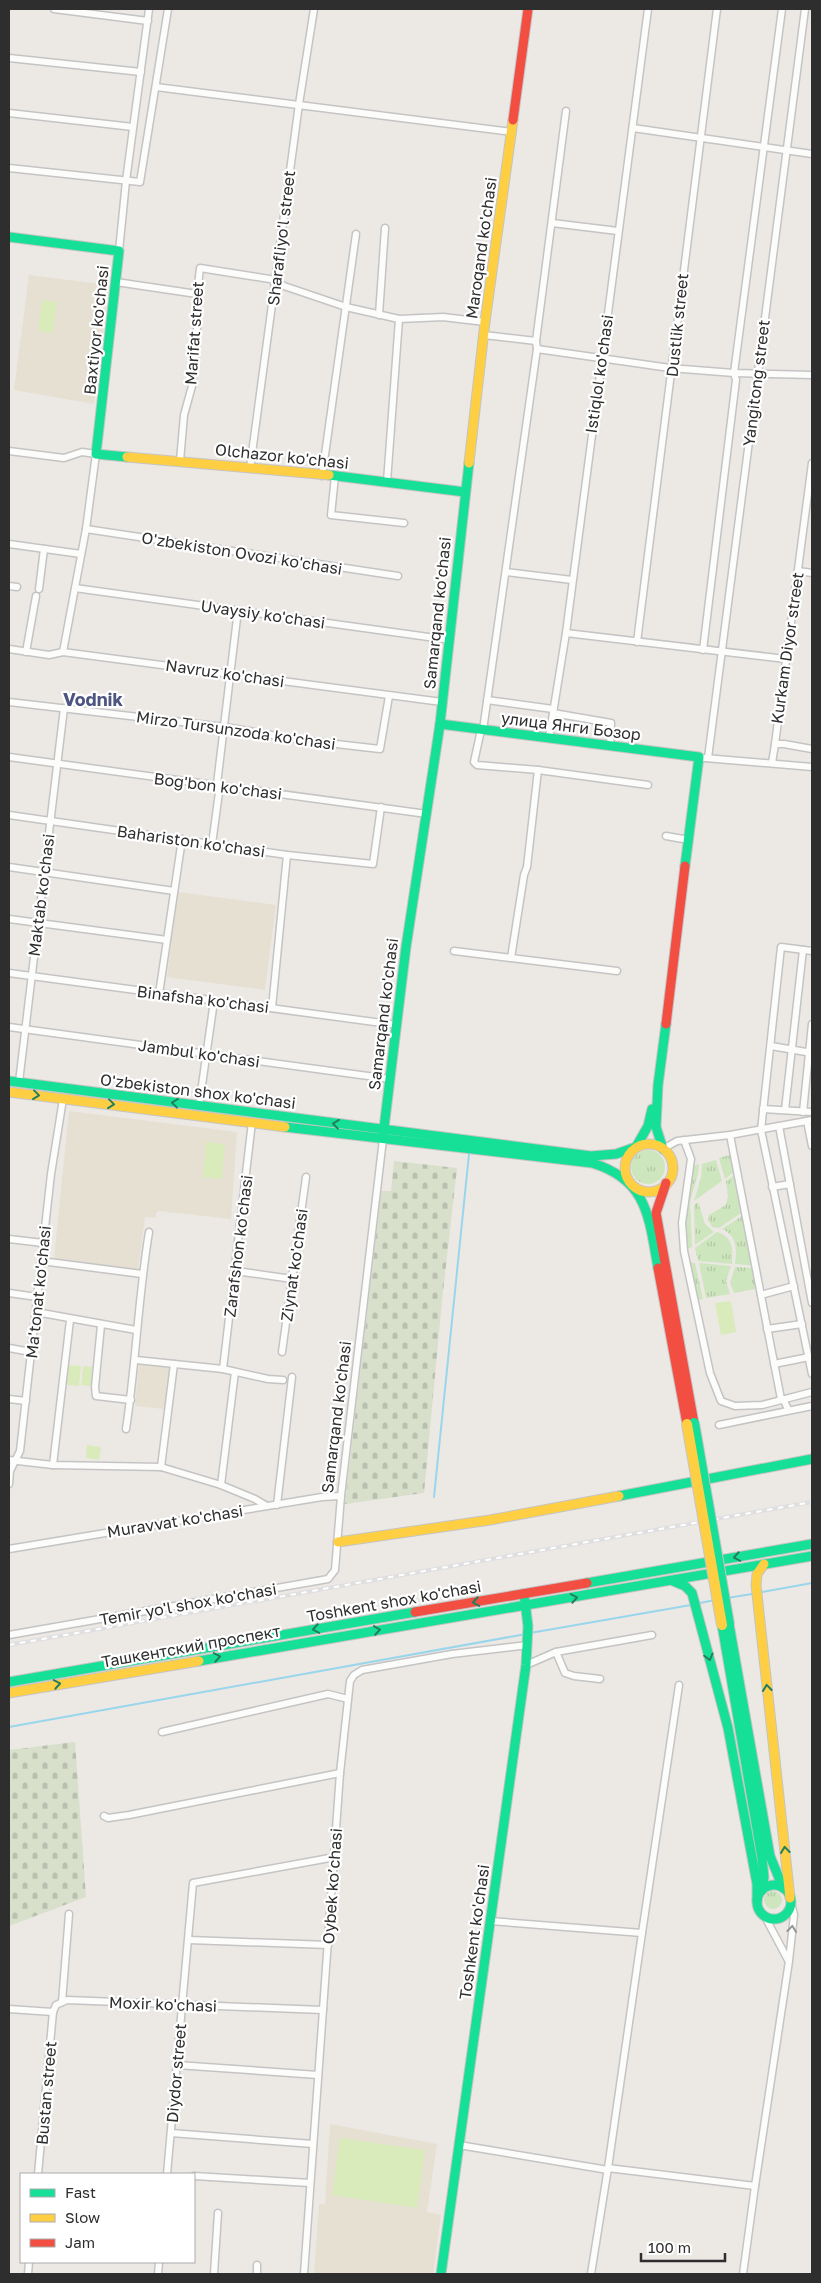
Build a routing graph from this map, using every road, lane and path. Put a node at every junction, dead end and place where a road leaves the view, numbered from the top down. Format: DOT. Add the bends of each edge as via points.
graph roads {
  1 [pos="54,9"];
  2 [pos="149,9"];
  3 [pos="168,9"];
  4 [pos="314,9"];
  5 [pos="528,9"];
  6 [pos="648,9"];
  7 [pos="717,9"];
  8 [pos="782,9"];
  9 [pos="805,9"];
  10 [pos="148,21"];
  11 [pos="9,58"];
  12 [pos="141,72"];
  13 [pos="156,87"];
  14 [pos="299,104"];
  15 [pos="566,111"];
  16 [pos="9,113"];
  17 [pos="134,127"];
  18 [pos="633,128"];
  19 [pos="512,132"];
  20 [pos="700,139"];
  21 [pos="763,146"];
  22 [pos="786,150"];
  23 [pos="812,154"];
  24 [pos="9,168"];
  25 [pos="126,181"];
  26 [pos="552,223"];
  27 [pos="385,228"];
  28 [pos="618,231"];
  29 [pos="356,234"];
  30 [pos="9,237"];
  31 [pos="119,251"];
  32 [pos="276,280"];
  33 [pos="116,282"];
  34 [pos="197,294"];
  35 [pos="346,308"];
  36 [pos="380,315"];
  37 [pos="399,319"];
  38 [pos="485,322"];
  39 [pos="484,335"];
  40 [pos="536,341"];
  41 [pos="537,349"];
  42 [pos="601,358"];
  43 [pos="670,368"];
  44 [pos="734,373"];
  45 [pos="757,374"];
  46 [pos="812,375"];
  47 [pos="9,451"];
  48 [pos="96,454"];
  49 [pos="180,460"];
  50 [pos="812,463"];
  51 [pos="250,468"];
  52 [pos="322,476"];
  53 [pos="335,476"];
  54 [pos="387,482"];
  55 [pos="465,492"];
  56 [pos="404,522"];
  57 [pos="86,529"];
  58 [pos="9,544"];
  59 [pos="44,549"];
  60 [pos="81,554"];
  61 [pos="798,571"];
  62 [pos="506,572"];
  63 [pos="812,573"];
  64 [pos="398,576"];
  65 [pos="572,580"];
  66 [pos="9,586"];
  67 [pos="17,587"];
  68 [pos="39,588"];
  69 [pos="75,588"];
  70 [pos="36,596"];
  71 [pos="238,610"];
  72 [pos="566,633"];
  73 [pos="450,640"];
  74 [pos="637,642"];
  75 [pos="9,649"];
  76 [pos="703,650"];
  77 [pos="26,652"];
  78 [pos="63,652"];
  79 [pos="721,653"];
  80 [pos="786,659"];
  81 [pos="230,673"];
  82 [pos="389,696"];
  83 [pos="487,700"];
  84 [pos="9,702"];
  85 [pos="442,702"];
  86 [pos="64,708"];
  87 [pos="553,711"];
  88 [pos="440,724"];
  89 [pos="225,726"];
  90 [pos="482,730"];
  91 [pos="549,738"];
  92 [pos="775,744"];
  93 [pos="610,746"];
  94 [pos="812,749"];
  95 [pos="703,757"];
  96 [pos="9,758"];
  97 [pos="772,763"];
  98 [pos="57,764"];
  99 [pos="812,766"];
  100 [pos="538,770"];
  101 [pos="218,785"];
  102 [pos="648,785"];
  103 [pos="381,807"];
  104 [pos="427,814"];
  105 [pos="9,816"];
  106 [pos="50,822"];
  107 [pos="666,836"];
  108 [pos="182,839"];
  109 [pos="688,840"];
  110 [pos="212,844"];
  111 [pos="287,854"];
  112 [pos="9,867"];
  113 [pos="44,872"];
  114 [pos="174,892"];
  115 [pos="9,919"];
  116 [pos="38,923"];
  117 [pos="167,940"];
  118 [pos="802,950"];
  119 [pos="454,951"];
  120 [pos="812,951"];
  121 [pos="511,958"];
  122 [pos="618,971"];
  123 [pos="9,973"];
  124 [pos="32,976"];
  125 [pos="159,994"];
  126 [pos="214,1001"];
  127 [pos="272,1008"];
  128 [pos="812,1024"];
  129 [pos="397,1025"];
  130 [pos="9,1027"];
  131 [pos="25,1029"];
  132 [pos="771,1046"];
  133 [pos="791,1050"];
  134 [pos="811,1053"];
  135 [pos="206,1054"];
  136 [pos="390,1079"];
  137 [pos="14,1081"];
  138 [pos="658,1085"];
  139 [pos="9,1092"];
  140 [pos="63,1098"];
  141 [pos="199,1106"];
  142 [pos="763,1109"];
  143 [pos="784,1110"];
  144 [pos="803,1112"];
  145 [pos="812,1112"];
  146 [pos="810,1120"];
  147 [pos="252,1122"];
  148 [pos="779,1126"];
  149 [pos="761,1130"];
  150 [pos="384,1135"];
  151 [pos="730,1135"];
  152 [pos="684,1140"];
  153 [pos="483,1145"];
  154 [pos="812,1146"];
  155 [pos="636,1147"];
  156 [pos="664,1149"];
  157 [pos="306,1177"];
  158 [pos="666,1184"];
  159 [pos="790,1184"];
  160 [pos="633,1185"];
  161 [pos="772,1187"];
  162 [pos="149,1232"];
  163 [pos="9,1239"];
  164 [pos="43,1243"];
  165 [pos="41,1261"];
  166 [pos="236,1272"];
  167 [pos="142,1274"];
  168 [pos="292,1279"];
  169 [pos="794,1286"];
  170 [pos="9,1293"];
  171 [pos="761,1294"];
  172 [pos="37,1297"];
  173 [pos="812,1303"];
  174 [pos="36,1312"];
  175 [pos="70,1320"];
  176 [pos="101,1324"];
  177 [pos="802,1324"];
  178 [pos="767,1329"];
  179 [pos="136,1330"];
  180 [pos="9,1348"];
  181 [pos="31,1352"];
  182 [pos="282,1352"];
  183 [pos="809,1357"];
  184 [pos="136,1360"];
  185 [pos="174,1364"];
  186 [pos="774,1364"];
  187 [pos="223,1369"];
  188 [pos="235,1372"];
  189 [pos="812,1374"];
  190 [pos="292,1377"];
  191 [pos="283,1380"];
  192 [pos="812,1392"];
  193 [pos="9,1399"];
  194 [pos="781,1399"];
  195 [pos="131,1400"];
  196 [pos="26,1401"];
  197 [pos="812,1406"];
  198 [pos="788,1409"];
  199 [pos="690,1423"];
  200 [pos="719,1425"];
  201 [pos="126,1429"];
  202 [pos="812,1459"];
  203 [pos="11,1461"];
  204 [pos="53,1465"];
  205 [pos="162,1467"];
  206 [pos="9,1484"];
  207 [pos="221,1485"];
  208 [pos="341,1496"];
  209 [pos="277,1505"];
  210 [pos="267,1506"];
  211 [pos="338,1542"];
  212 [pos="812,1544"];
  213 [pos="9,1549"];
  214 [pos="812,1556"];
  215 [pos="764,1564"];
  216 [pos="671,1581"];
  217 [pos="524,1594"];
  218 [pos="526,1606"];
  219 [pos="725,1624"];
  220 [pos="9,1635"];
  221 [pos="652,1635"];
  222 [pos="528,1642"];
  223 [pos="556,1652"];
  224 [pos="526,1665"];
  225 [pos="600,1679"];
  226 [pos="9,1682"];
  227 [pos="679,1685"];
  228 [pos="9,1692"];
  229 [pos="348,1699"];
  230 [pos="162,1732"];
  231 [pos="340,1773"];
  232 [pos="104,1816"];
  233 [pos="335,1856"];
  234 [pos="783,1888"];
  235 [pos="762,1890"];
  236 [pos="790,1898"];
  237 [pos="757,1902"];
  238 [pos="69,1914"];
  239 [pos="764,1915"];
  240 [pos="490,1921"];
  241 [pos="642,1934"];
  242 [pos="189,1940"];
  243 [pos="328,1945"];
  244 [pos="789,1961"];
  245 [pos="62,2002"];
  246 [pos="181,2005"];
  247 [pos="9,2009"];
  248 [pos="323,2010"];
  249 [pos="53,2012"];
  250 [pos="177,2066"];
  251 [pos="318,2075"];
  252 [pos="171,2133"];
  253 [pos="313,2144"];
  254 [pos="460,2145"];
  255 [pos="608,2169"];
  256 [pos="38,2173"];
  257 [pos="167,2173"];
  258 [pos="195,2176"];
  259 [pos="310,2183"];
  260 [pos="755,2186"];
  261 [pos="218,2213"];
  262 [pos="256,2264"];
  263 [pos="214,2274"];
  264 [pos="257,2274"];
  265 [pos="304,2274"];
  266 [pos="442,2274"];
  267 [pos="591,2274"];
  268 [pos="743,2274"];
  1 -- 10 [label="street"];
  2 -- 10 [label="street, Baxtiyor ko'chasi"];
  3 -- 13 [label="street"];
  4 -- 14 [label="street, Sharafliyo'l street"];
  5 -- 19 [label="main road, Maroqand ko'chasi"];
  6 -- 18 [label="street, Istiqlol ko'chasi"];
  7 -- 20 [label="street, Dustlik street"];
  8 -- 21 [label="street, Yangitong street"];
  9 -- 22 [label="street, Yangitong street"];
  10 -- 12 [label="street, Baxtiyor ko'chasi"];
  11 -- 12 [label="street"];
  12 -- 17 [label="street, Baxtiyor ko'chasi"];
  13 -- 14 [label="street"];
  13 -- 25 [label="street" via="140,182"];
  14 -- 19 [label="street"];
  14 -- 32 [label="street, Sharafliyo'l street"];
  15 -- 26 [label="street"];
  16 -- 17 [label="street"];
  17 -- 25 [label="street, Baxtiyor ko'chasi"];
  18 -- 20 [label="street"];
  18 -- 28 [label="street, Istiqlol ko'chasi"];
  19 -- 38 [label="main road, Maroqand ko'chasi"];
  20 -- 21 [label="street"];
  20 -- 43 [label="street, Dustlik street"];
  21 -- 22 [label="street"];
  21 -- 44 [label="street, Yangitong street"];
  22 -- 23 [label="street"];
  22 -- 45 [label="street, Yangitong street"];
  24 -- 25 [label="street"];
  25 -- 31 [label="street, Baxtiyor ko'chasi"];
  26 -- 28 [label="street"];
  26 -- 40 [label="street"];
  27 -- 36 [label="street"];
  28 -- 42 [label="street, Istiqlol ko'chasi"];
  29 -- 35 [label="street"];
  30 -- 31 [label="main road"];
  31 -- 33 [label="main road, Baxtiyor ko'chasi"];
  32 -- 34 [label="street, Marifat street" via="200,268"];
  32 -- 35 [label="street, Marifat street" via="284,286"];
  32 -- 51 [label="street, Sharafliyo'l street"];
  33 -- 34 [label="street"];
  33 -- 48 [label="main road, Baxtiyor ko'chasi"];
  34 -- 49 [label="street, Marifat street" via="192,386 184,415"];
  35 -- 36 [label="street, Marifat street"];
  35 -- 52 [label="street"];
  36 -- 37 [label="street, Marifat street"];
  37 -- 38 [label="street, Marifat street" via="444,317"];
  37 -- 54 [label="street"];
  38 -- 39 [label="main road, Maroqand ko'chasi"];
  39 -- 40 [label="street"];
  39 -- 55 [label="main road, Maroqand ko'chasi"];
  40 -- 41 [label="street"];
  41 -- 42 [label="street"];
  41 -- 62 [label="street"];
  42 -- 43 [label="street"];
  42 -- 65 [label="street, Istiqlol ko'chasi"];
  43 -- 44 [label="street"];
  43 -- 74 [label="street, Dustlik street" via="671,383"];
  44 -- 45 [label="street"];
  44 -- 76 [label="street, Yangitong street" via="736,380"];
  45 -- 46 [label="street"];
  45 -- 79 [label="street, Yangitong street"];
  47 -- 48 [label="street" via="64,458 82,452"];
  48 -- 49 [label="main road, Olchazor ko'chasi"];
  48 -- 57 [label="street, Baxtiyor ko'chasi"];
  49 -- 51 [label="main road, Olchazor ko'chasi"];
  50 -- 61 [label="street, Kurkam Diyor street"];
  51 -- 52 [label="main road, Olchazor ko'chasi"];
  52 -- 53 [label="main road, Olchazor ko'chasi"];
  53 -- 54 [label="main road, Olchazor ko'chasi"];
  53 -- 56 [label="street" via="331,515"];
  54 -- 55 [label="main road, Olchazor ko'chasi"];
  55 -- 73 [label="main road, Samarqand ko'chasi"];
  57 -- 60 [label="street, Baxtiyor ko'chasi"];
  57 -- 64 [label="street, O'zbekiston Ovozi ko'chasi"];
  58 -- 59 [label="street"];
  59 -- 60 [label="street"];
  59 -- 68 [label="street"];
  60 -- 69 [label="street, Baxtiyor ko'chasi"];
  61 -- 63 [label="street"];
  61 -- 80 [label="street, Kurkam Diyor street"];
  62 -- 65 [label="street"];
  62 -- 83 [label="street"];
  65 -- 72 [label="street, Istiqlol ko'chasi"];
  66 -- 67 [label="street"];
  69 -- 71 [label="street, Uvaysiy ko'chasi"];
  69 -- 78 [label="street, Baxtiyor ko'chasi"];
  70 -- 77 [label="street"];
  71 -- 73 [label="street, Uvaysiy ko'chasi"];
  71 -- 81 [label="street"];
  72 -- 74 [label="street"];
  72 -- 87 [label="street, Istiqlol ko'chasi"];
  73 -- 85 [label="main road, Samarqand ko'chasi"];
  74 -- 76 [label="street"];
  75 -- 77 [label="street, Navruz ko'chasi"];
  76 -- 79 [label="street"];
  77 -- 78 [label="street, Navruz ko'chasi" via="49,655"];
  78 -- 81 [label="street, Navruz ko'chasi"];
  79 -- 80 [label="street"];
  79 -- 95 [label="street, Yangitong street"];
  80 -- 92 [label="street, Kurkam Diyor street"];
  81 -- 82 [label="street, Navruz ko'chasi"];
  81 -- 89 [label="street"];
  82 -- 85 [label="street, Navruz ko'chasi"];
  82 -- 89 [label="street, Mirzo Tursunzoda ko'chasi" via="380,749 301,740"];
  83 -- 87 [label="street"];
  83 -- 90 [label="street"];
  84 -- 86 [label="street, Mirzo Tursunzoda ko'chasi"];
  85 -- 88 [label="main road, Samarqand ko'chasi"];
  86 -- 89 [label="street, Mirzo Tursunzoda ko'chasi"];
  86 -- 98 [label="street, Maktab ko'chasi"];
  87 -- 91 [label="street, Istiqlol ko'chasi"];
  87 -- 93 [label="street" via="608,721 611,723"];
  88 -- 90 [label="main road, улица Янги Бозор"];
  88 -- 104 [label="main road, Samarqand ko'chasi"];
  89 -- 101 [label="street"];
  90 -- 91 [label="main road, улица Янги Бозор"];
  90 -- 100 [label="street" via="474,762 477,765"];
  91 -- 93 [label="main road, улица Янги Бозор"];
  92 -- 94 [label="street"];
  92 -- 97 [label="street, Kurkam Diyor street"];
  93 -- 95 [label="main road, улица Янги Бозор"];
  95 -- 97 [label="street"];
  95 -- 109 [label="main road"];
  96 -- 98 [label="street, Bog'bon ko'chasi"];
  97 -- 99 [label="street"];
  98 -- 101 [label="street, Bog'bon ko'chasi"];
  98 -- 106 [label="street, Maktab ko'chasi"];
  100 -- 102 [label="street"];
  100 -- 121 [label="street" via="527,867"];
  101 -- 103 [label="street, Bog'bon ko'chasi"];
  101 -- 110 [label="street"];
  103 -- 104 [label="street, Bog'bon ko'chasi"];
  103 -- 111 [label="street, Bahariston ko'chasi" via="373,864"];
  104 -- 129 [label="main road, Samarqand ko'chasi"];
  105 -- 106 [label="street, Bahariston ko'chasi"];
  106 -- 108 [label="street, Bahariston ko'chasi"];
  106 -- 113 [label="street, Maktab ko'chasi"];
  107 -- 109 [label="street"];
  108 -- 110 [label="street, Bahariston ko'chasi"];
  108 -- 114 [label="street"];
  109 -- 138 [label="main road"];
  110 -- 111 [label="street, Bahariston ko'chasi"];
  111 -- 127 [label="street"];
  112 -- 113 [label="street"];
  113 -- 114 [label="street"];
  113 -- 116 [label="street, Maktab ko'chasi"];
  114 -- 117 [label="street"];
  115 -- 116 [label="street"];
  116 -- 117 [label="street"];
  116 -- 124 [label="street, Maktab ko'chasi"];
  117 -- 125 [label="street"];
  118 -- 120 [label="street"];
  118 -- 132 [label="street" via="782,948"];
  118 -- 133 [label="street"];
  119 -- 121 [label="street"];
  121 -- 122 [label="street"];
  123 -- 124 [label="street, Binafsha ko'chasi"];
  124 -- 125 [label="street, Binafsha ko'chasi"];
  124 -- 131 [label="street, Maktab ko'chasi"];
  125 -- 126 [label="street, Binafsha ko'chasi"];
  126 -- 127 [label="street, Binafsha ko'chasi"];
  126 -- 135 [label="street"];
  127 -- 129 [label="street, Binafsha ko'chasi"];
  128 -- 134 [label="street"];
  129 -- 136 [label="main road, Samarqand ko'chasi"];
  130 -- 131 [label="street, Jambul ko'chasi"];
  131 -- 135 [label="street, Jambul ko'chasi"];
  131 -- 137 [label="street, Maktab ko'chasi"];
  132 -- 133 [label="street"];
  132 -- 142 [label="street"];
  133 -- 134 [label="street"];
  133 -- 143 [label="street"];
  134 -- 144 [label="street"];
  135 -- 136 [label="street, Jambul ko'chasi"];
  135 -- 141 [label="street"];
  136 -- 150 [label="main road, Samarqand ko'chasi"];
  141 -- 137 [label="main road, O'zbekiston shox ko'chasi, one-way"];
  138 -- 155 [label="main road" via="648,1126"];
  138 -- 156 [label="main road" via="656,1127"];
  139 -- 140 [label="main road, O'zbekiston shox ko'chasi, one-way"];
  140 -- 147 [label="main road, O'zbekiston shox ko'chasi, one-way"];
  140 -- 164 [label="street, Ma'tonat ko'chasi"];
  150 -- 141 [label="main road, O'zbekiston shox ko'chasi, one-way"];
  142 -- 143 [label="street"];
  142 -- 149 [label="street"];
  143 -- 144 [label="street"];
  144 -- 145 [label="street"];
  146 -- 148 [label="street"];
  146 -- 154 [label="street"];
  147 -- 150 [label="main road, O'zbekiston shox ko'chasi"];
  147 -- 166 [label="street, Zarafshon ko'chasi"];
  148 -- 149 [label="street"];
  148 -- 159 [label="street"];
  149 -- 151 [label="street"];
  149 -- 161 [label="street"];
  150 -- 153 [label="main road"];
  150 -- 208 [label="street, Samarqand ko'chasi"];
  151 -- 152 [label="street"];
  151 -- 171 [label="street"];
  152 -- 156 [label="street"];
  152 -- 194 [label="street" via="691,1158 682,1223 684,1251 710,1373 721,1401 735,1406 762,1405"];
  153 -- 155 [label="main road" via="600,1156"];
  153 -- 160 [label="main road" via="600,1165"];
  155 -- 156 [label="main road" via="652,1144"];
  155 -- 160 [label="main road" via="625,1165"];
  156 -- 158 [label="main road" via="672,1168"];
  157 -- 168 [label="street, Ziynat ko'chasi"];
  158 -- 160 [label="main road" via="650,1191"];
  158 -- 199 [label="main road" via="656,1213"];
  159 -- 161 [label="street"];
  159 -- 173 [label="street"];
  160 -- 199 [label="main road" via="648,1212"];
  161 -- 169 [label="street"];
  162 -- 167 [label="street"];
  163 -- 164 [label="street"];
  164 -- 165 [label="street, Ma'tonat ko'chasi"];
  165 -- 167 [label="street"];
  165 -- 172 [label="street, Ma'tonat ko'chasi"];
  166 -- 168 [label="street"];
  166 -- 187 [label="street, Zarafshon ko'chasi"];
  167 -- 179 [label="street"];
  168 -- 182 [label="street, Ziynat ko'chasi"];
  169 -- 171 [label="street"];
  169 -- 177 [label="street"];
  170 -- 172 [label="street"];
  171 -- 178 [label="street"];
  172 -- 174 [label="street, Ma'tonat ko'chasi"];
  174 -- 175 [label="street"];
  174 -- 181 [label="street, Ma'tonat ko'chasi"];
  175 -- 176 [label="street"];
  175 -- 204 [label="street"];
  176 -- 179 [label="street"];
  176 -- 195 [label="street" via="96,1396"];
  177 -- 178 [label="street"];
  177 -- 183 [label="street"];
  178 -- 186 [label="street"];
  179 -- 184 [label="street"];
  180 -- 181 [label="street"];
  181 -- 196 [label="street, Ma'tonat ko'chasi"];
  183 -- 186 [label="street"];
  183 -- 189 [label="street"];
  184 -- 185 [label="street"];
  184 -- 195 [label="street"];
  185 -- 187 [label="street"];
  185 -- 205 [label="street"];
  186 -- 194 [label="street"];
  187 -- 188 [label="street"];
  188 -- 191 [label="street"];
  188 -- 207 [label="street"];
  190 -- 209 [label="street"];
  192 -- 194 [label="street"];
  193 -- 196 [label="street"];
  194 -- 198 [label="street"];
  195 -- 201 [label="street"];
  196 -- 203 [label="street, Ma'tonat ko'chasi" via="20,1451"];
  197 -- 198 [label="street"];
  198 -- 200 [label="street"];
  199 -- 219 [label="main road, bridge"];
  202 -- 211 [label="main road" via="490,1520"];
  203 -- 204 [label="street"];
  203 -- 206 [label="street, Ma'tonat ko'chasi"];
  204 -- 205 [label="street"];
  205 -- 207 [label="street"];
  207 -- 210 [label="street"];
  208 -- 209 [label="street, Muravvat ko'chasi"];
  208 -- 211 [label="street, Samarqand ko'chasi"];
  209 -- 210 [label="street, Muravvat ko'chasi"];
  210 -- 213 [label="street, Muravvat ko'chasi"];
  211 -- 220 [label="street, Temir yo'l shox ko'chasi" via="335,1570 328,1579"];
  212 -- 217 [label="main road, Toshkent shox ko'chasi, one-way"];
  214 -- 215 [label="main road"];
  215 -- 216 [label="main road"];
  236 -- 215 [label="main road, one-way" via="757,1599 757,1574"];
  218 -- 216 [label="main road, one-way"];
  216 -- 237 [label="main road, one-way" via="685,1586 693,1597 728,1728 757,1884"];
  217 -- 218 [label="main road, Toshkent ko'chasi"];
  217 -- 226 [label="main road, Toshkent shox ko'chasi, one-way"];
  218 -- 222 [label="main road, Toshkent ko'chasi"];
  228 -- 218 [label="main road, Ташкентский проспект, one-way"];
  219 -- 234 [label="main road" via="770,1856"];
  219 -- 235 [label="main road" via="762,1858"];
  221 -- 223 [label="street"];
  222 -- 224 [label="main road, Toshkent ko'chasi"];
  222 -- 229 [label="street, Oybek ko’chasi" via="362,1670 350,1681"];
  223 -- 224 [label="street"];
  223 -- 225 [label="street" via="563,1670 569,1675"];
  224 -- 240 [label="main road, Toshkent ko'chasi"];
  227 -- 241 [label="street"];
  229 -- 230 [label="street" via="328,1694"];
  229 -- 231 [label="street, Oybek ko’chasi"];
  231 -- 232 [label="street" via="129,1815"];
  231 -- 233 [label="street, Oybek ko’chasi"];
  233 -- 242 [label="street, Diydor street" via="193,1883"];
  233 -- 243 [label="street, Oybek ko’chasi"];
  234 -- 235 [label="main road" via="773,1885"];
  234 -- 236 [label="main road"];
  235 -- 237 [label="main road"];
  236 -- 239 [label="main road" via="789,1908 782,1916"];
  244 -- 236 [label="street, one-way" via="794,1916"];
  237 -- 239 [label="main road"];
  238 -- 245 [label="street"];
  239 -- 244 [label="street"];
  240 -- 241 [label="street"];
  240 -- 254 [label="main road, Toshkent ko'chasi"];
  241 -- 255 [label="street"];
  242 -- 243 [label="street"];
  242 -- 246 [label="street, Diydor street"];
  243 -- 248 [label="street, Oybek ko’chasi"];
  244 -- 260 [label="street"];
  245 -- 246 [label="street, Moxir ko'chasi"];
  245 -- 249 [label="street"];
  246 -- 248 [label="street, Moxir ko'chasi"];
  246 -- 250 [label="street, Diydor street"];
  247 -- 249 [label="street"];
  248 -- 251 [label="street, Oybek ko’chasi"];
  249 -- 256 [label="street, Bustаn street"];
  250 -- 251 [label="street"];
  250 -- 252 [label="street, Diydor street"];
  251 -- 253 [label="street, Oybek ko’chasi"];
  252 -- 253 [label="street"];
  252 -- 257 [label="street, Diydor street"];
  253 -- 259 [label="street, Oybek ko’chasi"];
  254 -- 255 [label="street"];
  254 -- 266 [label="main road, Toshkent ko'chasi"];
  255 -- 260 [label="street"];
  255 -- 267 [label="street"];
  258 -- 259 [label="street"];
  259 -- 265 [label="street, Oybek ko’chasi"];
  260 -- 268 [label="street"];
  261 -- 263 [label="street"];
  262 -- 264 [label="street"];
}
